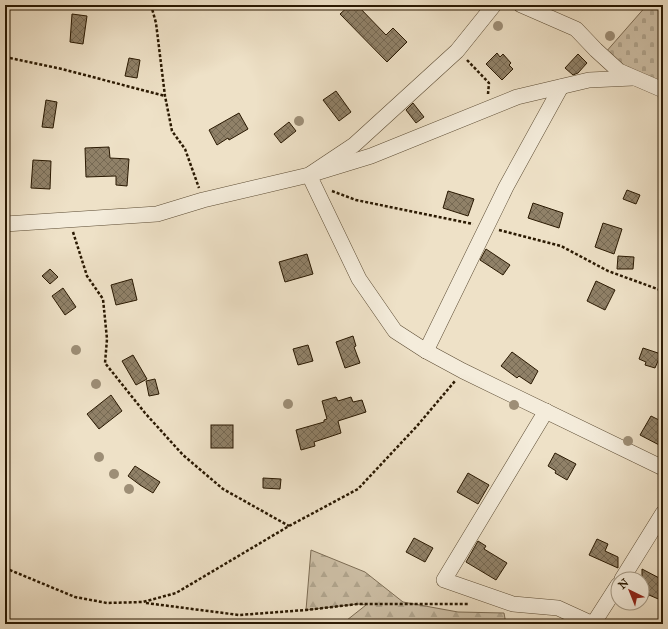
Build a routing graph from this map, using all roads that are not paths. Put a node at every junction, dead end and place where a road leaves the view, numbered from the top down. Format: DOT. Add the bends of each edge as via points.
graph roads {
  1 [pos="494,5"];
  2 [pos="521,5"];
  3 [pos="633,78"];
  4 [pos="561,87"];
  5 [pos="663,90"];
  6 [pos="309,175"];
  7 [pos="5,224"];
  8 [pos="426,351"];
  9 [pos="546,411"];
  10 [pos="663,468"];
  11 [pos="663,513"];
  12 [pos="627,571"];
  13 [pos="610,597"];
  14 [pos="593,624"];
  1 -- 6 [label="street" via="457,51 354,146"];
  2 -- 3 [label="street" via="576,29 619,71"];
  3 -- 4 [label="street" via="589,80"];
  3 -- 5 [label="street"];
  4 -- 6 [label="street" via="517,98 371,156"];
  4 -- 8 [label="street" via="506,186"];
  6 -- 7 [label="street" via="203,200 157,214"];
  6 -- 8 [label="street" via="359,279 395,331"];
  8 -- 9 [label="street"];
  9 -- 10 [label="street"];
  9 -- 14 [label="street" via="444,580 513,604 558,608"];
  11 -- 12 [label="street"];
  13 -- 14 [label="street"];
}
